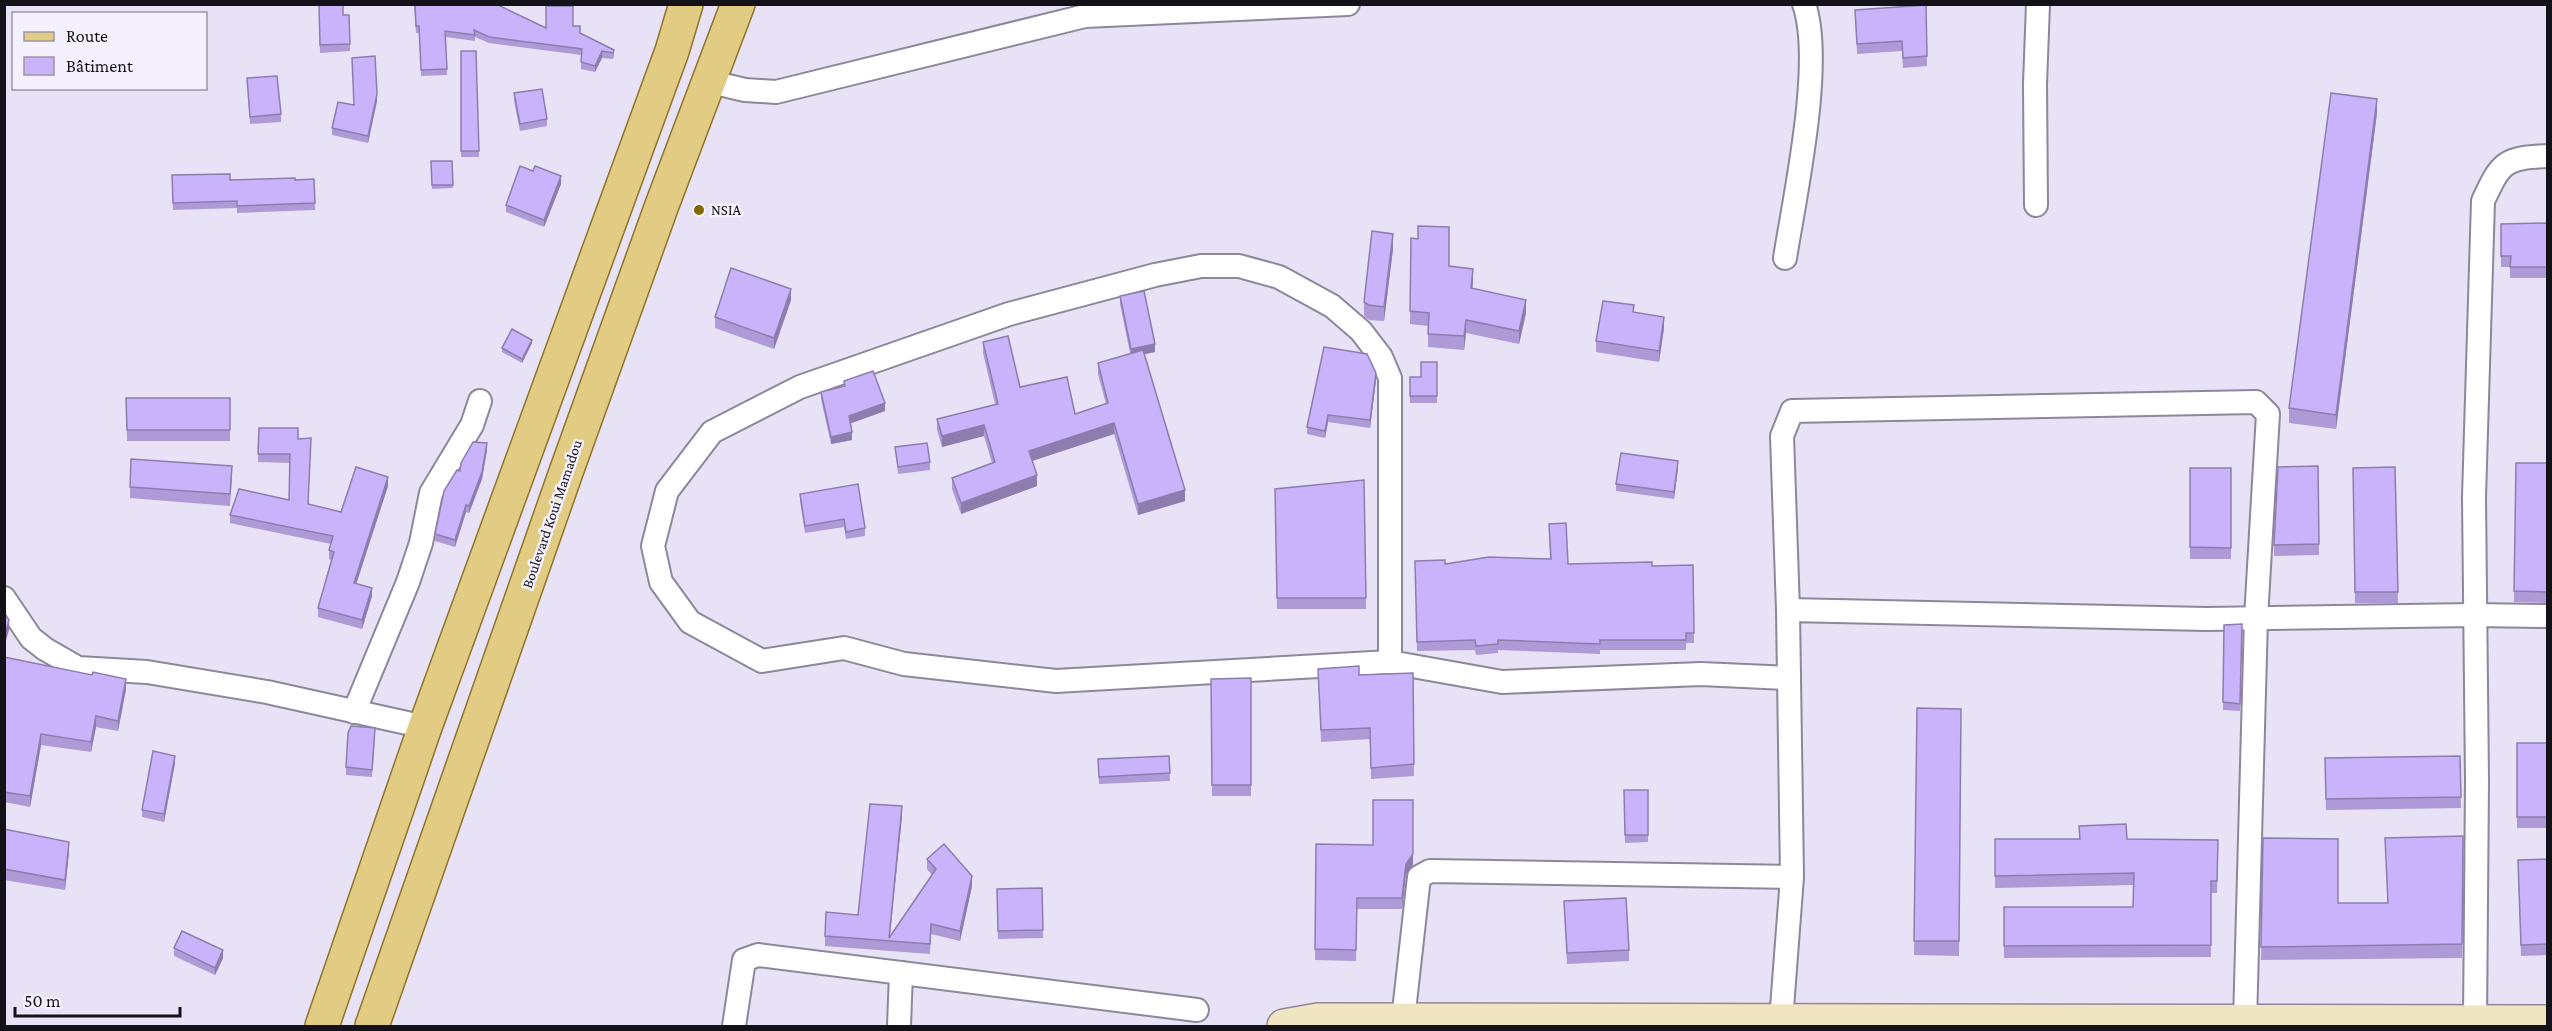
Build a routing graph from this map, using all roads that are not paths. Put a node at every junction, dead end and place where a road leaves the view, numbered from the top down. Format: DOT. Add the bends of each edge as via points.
graph roads {
  1 [pos="686,4"];
  2 [pos="738,4"];
  3 [pos="1348,4"];
  4 [pos="1803,4"];
  5 [pos="2038,4"];
  6 [pos="711,82"];
  7 [pos="2547,156"];
  8 [pos="2036,205"];
  9 [pos="1785,258"];
  10 [pos="480,402"];
  11 [pos="4,598"];
  12 [pos="1788,610"];
  13 [pos="2473,615"];
  14 [pos="2547,616"];
  15 [pos="2256,618"];
  16 [pos="1390,662"];
  17 [pos="1788,678"];
  18 [pos="354,712"];
  19 [pos="425,727"];
  20 [pos="1792,877"];
  21 [pos="901,973"];
  22 [pos="1197,1010"];
  23 [pos="1403,1020"];
  24 [pos="1781,1021"];
  25 [pos="2245,1022"];
  26 [pos="2475,1022"];
  27 [pos="2547,1022"];
  28 [pos="322,1026"];
  29 [pos="372,1026"];
  30 [pos="734,1026"];
  31 [pos="899,1026"];
  32 [pos="1284,1026"];
  1 -- 19 [label="main road"];
  2 -- 6 [label="main road, Boulevard Koui Mamadou"];
  3 -- 6 [label="street" via="1085,16 777,92"];
  4 -- 9 [label="street" via="1810,22 1808,103"];
  5 -- 8 [label="street"];
  6 -- 29 [label="main road, Boulevard Koui Mamadou" via="662,205 570,461"];
  7 -- 13 [label="street" via="2515,157 2496,173 2483,201"];
  10 -- 18 [label="street" via="472,425 431,493 408,582"];
  11 -- 18 [label="street" via="31,638 78,668 147,672 267,692"];
  12 -- 15 [label="street"];
  12 -- 15 [label="street" via="1782,435 1792,411 2256,402 2268,414"];
  12 -- 17 [label="street"];
  13 -- 14 [label="street"];
  13 -- 15 [label="street"];
  13 -- 26 [label="street" via="2477,781"];
  15 -- 25 [label="street"];
  16 -- 16 [label="street" via="1056,681 904,664 844,648 762,661 690,622 661,582 652,546 667,491 712,432 800,387 1009,314 1155,275 1202,266 1239,266 1279,277 1332,306 1361,331 1381,357 1389,378"];
  16 -- 17 [label="street" via="1502,682 1701,674"];
  17 -- 20 [label="street"];
  18 -- 19 [label="street"];
  19 -- 28 [label="main road"];
  20 -- 23 [label="street" via="1430,871 1419,877"];
  20 -- 24 [label="street"];
  21 -- 22 [label="street"];
  21 -- 30 [label="street" via="758,955 744,960"];
  21 -- 31 [label="street"];
  23 -- 24 [label="street"];
  23 -- 32 [label="street" via="1318,1020"];
  24 -- 25 [label="street"];
  25 -- 26 [label="street"];
  26 -- 27 [label="street"];
}
